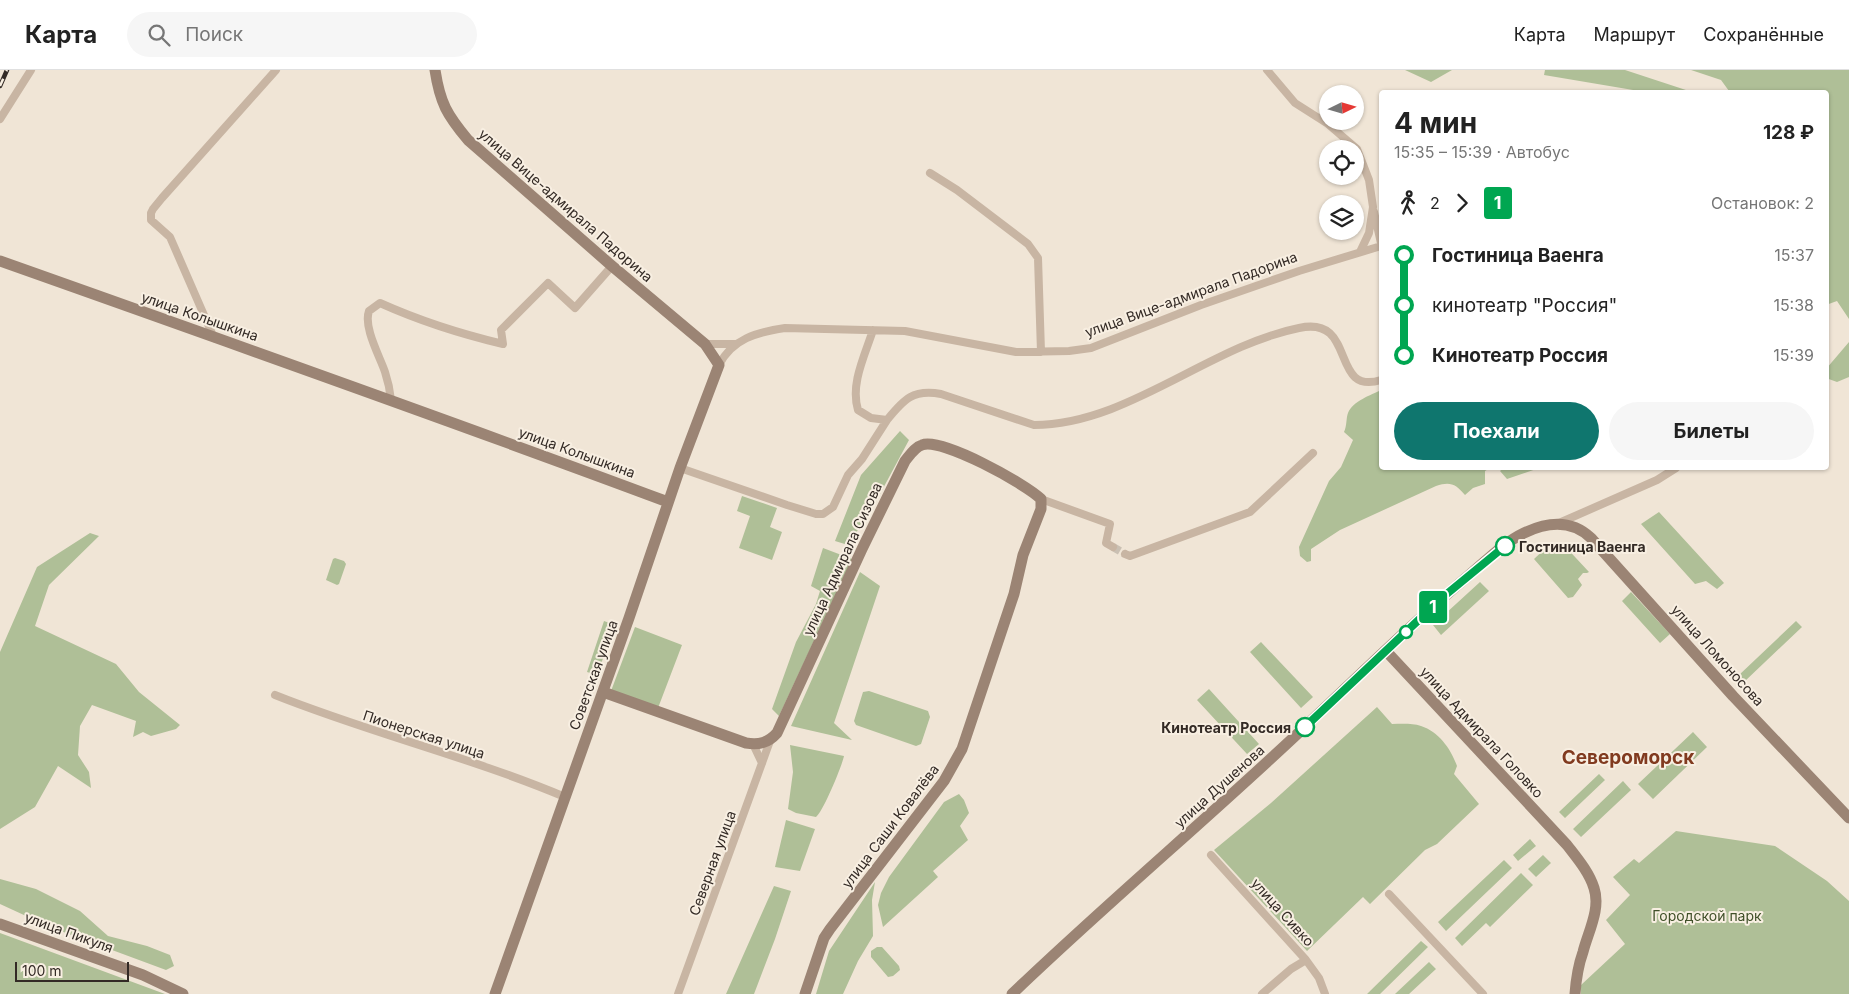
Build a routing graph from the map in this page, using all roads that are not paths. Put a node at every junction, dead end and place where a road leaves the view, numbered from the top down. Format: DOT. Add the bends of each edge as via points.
graph roads {
  1 [pos="31,70"];
  2 [pos="276,70"];
  3 [pos="435,70"];
  4 [pos="1267,70"];
  5 [pos="0,119"];
  6 [pos="930,173"];
  7 [pos="1373,208"];
  8 [pos="1379,236"];
  9 [pos="1379,246"];
  10 [pos="1360,252"];
  11 [pos="0,261"];
  12 [pos="612,266"];
  13 [pos="873,330"];
  14 [pos="214,338"];
  15 [pos="705,344"];
  16 [pos="735,344"];
  17 [pos="1041,352"];
  18 [pos="719,365"];
  19 [pos="1379,381"];
  20 [pos="391,400"];
  21 [pos="887,420"];
  22 [pos="1313,453"];
  23 [pos="680,468"];
  24 [pos="1673,470"];
  25 [pos="1041,499"];
  26 [pos="668,502"];
  27 [pos="1558,524"];
  28 [pos="1113,547"];
  29 [pos="1125,554"];
  30 [pos="1386,650"];
  31 [pos="602,692"];
  32 [pos="275,695"];
  33 [pos="770,741"];
  34 [pos="753,744"];
  35 [pos="762,763"];
  36 [pos="565,796"];
  37 [pos="1849,818"];
  38 [pos="1211,855"];
  39 [pos="1389,894"];
  40 [pos="0,924"];
  41 [pos="1306,960"];
  42 [pos="183,994"];
  43 [pos="495,994"];
  44 [pos="678,994"];
  45 [pos="805,994"];
  46 [pos="1012,994"];
  47 [pos="1262,994"];
  48 [pos="1325,994"];
  49 [pos="1483,994"];
  50 [pos="1575,994"];
  1 -- 5 [label="street"];
  2 -- 14 [label="street" via="151,213 151,220 170,237"];
  3 -- 12 [label="street, улица Вице-адмирала Падорина" via="440,98 450,118 468,140"];
  4 -- 7 [label="street" via="1295,103 1357,148 1369,180"];
  6 -- 17 [label="street" via="1028,244 1038,258"];
  7 -- 8 [label="street"];
  7 -- 10 [label="street" via="1369,233"];
  9 -- 10 [label="street, улица Вице-адмирала Падорина"];
  10 -- 17 [label="street, улица Вице-адмирала Падорина" via="1202,305 1091,348"];
  11 -- 14 [label="street, улица Колышкина"];
  12 -- 15 [label="street, улица Вице-адмирала Падорина"];
  12 -- 20 [label="street" via="575,308 548,283 501,330 503,344 458,333 380,303 368,311 368,322"];
  13 -- 16 [label="street, улица Вице-адмирала Падорина" via="785,328"];
  13 -- 17 [label="street, улица Вице-адмирала Падорина" via="905,331 1000,349"];
  13 -- 21 [label="street" via="855,391 856,404 858,410 871,418"];
  14 -- 20 [label="street, улица Колышкина"];
  15 -- 16 [label="street, улица Вице-адмирала Падорина"];
  15 -- 18 [label="street, улица Вице-адмирала Падорина"];
  16 -- 18 [label="street, улица Вице-адмирала Падорина"];
  18 -- 23 [label="street, Советская улица"];
  19 -- 21 [label="street" via="1358,381 1350,373 1337,341 1325,329 1301,327 1227,353 1106,411 1076,419 1034,425 930,392 908,398"];
  20 -- 26 [label="street, улица Колышкина"];
  21 -- 23 [label="street" via="848,476 833,507 823,514 786,505"];
  22 -- 29 [label="street" via="1250,512 1130,556"];
  23 -- 26 [label="street, Советская улица"];
  24 -- 27 [label="street, улица Душенова"];
  25 -- 28 [label="street, улица Адмирала Сизова" via="1110,524 1106,543"];
  25 -- 33 [label="street, улица Адмирала Сизова" via="1027,488 954,450 937,444 923,444 916,448 905,460 777,733"];
  25 -- 45 [label="street, улица Саши Ковалёва" via="1041,510 1023,555 1014,594 962,749 944,781 824,938"];
  26 -- 31 [label="street, Советская улица"];
  27 -- 30 [label="street, улица Душенова" via="1523,533 1497,551"];
  27 -- 37 [label="street, улица Ломоносова" via="1577,527 1591,538 1733,696"];
  30 -- 46 [label="street, улица Душенова" via="1268,762"];
  30 -- 50 [label="street, улица Адмирала Головко" via="1584,868 1596,896 1594,915 1576,977"];
  31 -- 34 [label="street"];
  31 -- 36 [label="street, Советская улица"];
  32 -- 36 [label="street, Пионерская улица"];
  33 -- 34 [label="street"];
  33 -- 35 [label="street, Северная улица"];
  34 -- 35 [label="street"];
  35 -- 44 [label="street, Северная улица"];
  36 -- 43 [label="street, Советская улица"];
  38 -- 41 [label="street, улица Сивко"];
  39 -- 49 [label="street"];
  40 -- 42 [label="street, улица Пикуля" via="144,975"];
  41 -- 47 [label="street"];
  41 -- 48 [label="street, улица Сивко" via="1319,978"];
}
